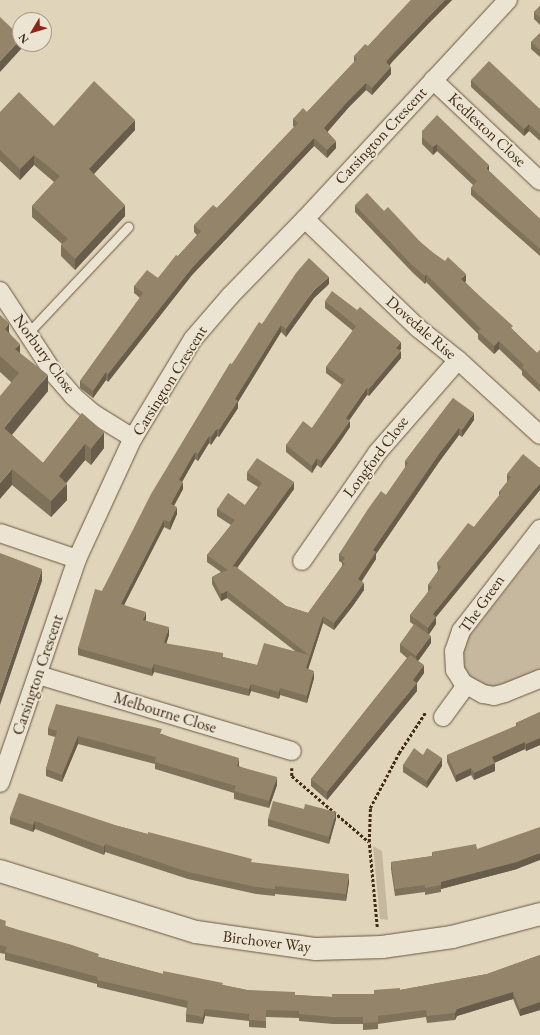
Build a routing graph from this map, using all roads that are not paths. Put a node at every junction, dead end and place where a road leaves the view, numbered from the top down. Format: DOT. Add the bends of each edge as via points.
graph roads {
  1 [pos="508,0"];
  2 [pos="433,80"];
  3 [pos="540,181"];
  4 [pos="305,219"];
  5 [pos="128,227"];
  6 [pos="0,291"];
  7 [pos="28,333"];
  8 [pos="458,360"];
  9 [pos="540,434"];
  10 [pos="133,438"];
  11 [pos="540,530"];
  12 [pos="0,533"];
  13 [pos="77,559"];
  14 [pos="302,561"];
  15 [pos="38,675"];
  16 [pos="540,679"];
  17 [pos="466,685"];
  18 [pos="435,713"];
  19 [pos="292,751"];
  20 [pos="0,782"];
  21 [pos="0,871"];
  22 [pos="540,914"];
  1 -- 2 [label="street, Carsington Crescent"];
  2 -- 3 [label="street, Kedleston Close"];
  2 -- 4 [label="street, Carsington Crescent"];
  4 -- 8 [label="street, Dovedale Rise" via="418,328"];
  4 -- 10 [label="street, Carsington Crescent" via="231,295 193,339"];
  5 -- 7 [label="lane"];
  6 -- 7 [label="street, Norbury Close"];
  7 -- 10 [label="street, Norbury Close" via="73,396 94,414"];
  8 -- 9 [label="street, Dovedale Rise"];
  8 -- 14 [label="street, Longford Close" via="377,453"];
  10 -- 13 [label="street, Carsington Crescent"];
  11 -- 17 [label="street, The Green" via="460,631 454,651 455,670"];
  12 -- 13 [label="street"];
  13 -- 15 [label="street, Carsington Crescent"];
  15 -- 19 [label="street, Melbourne Close"];
  15 -- 20 [label="street, Carsington Crescent"];
  16 -- 17 [label="street" via="494,696 472,690"];
  17 -- 18 [label="street"];
  21 -- 22 [label="street, Birchover Way" via="196,932 316,949 382,946 452,937"];
}
